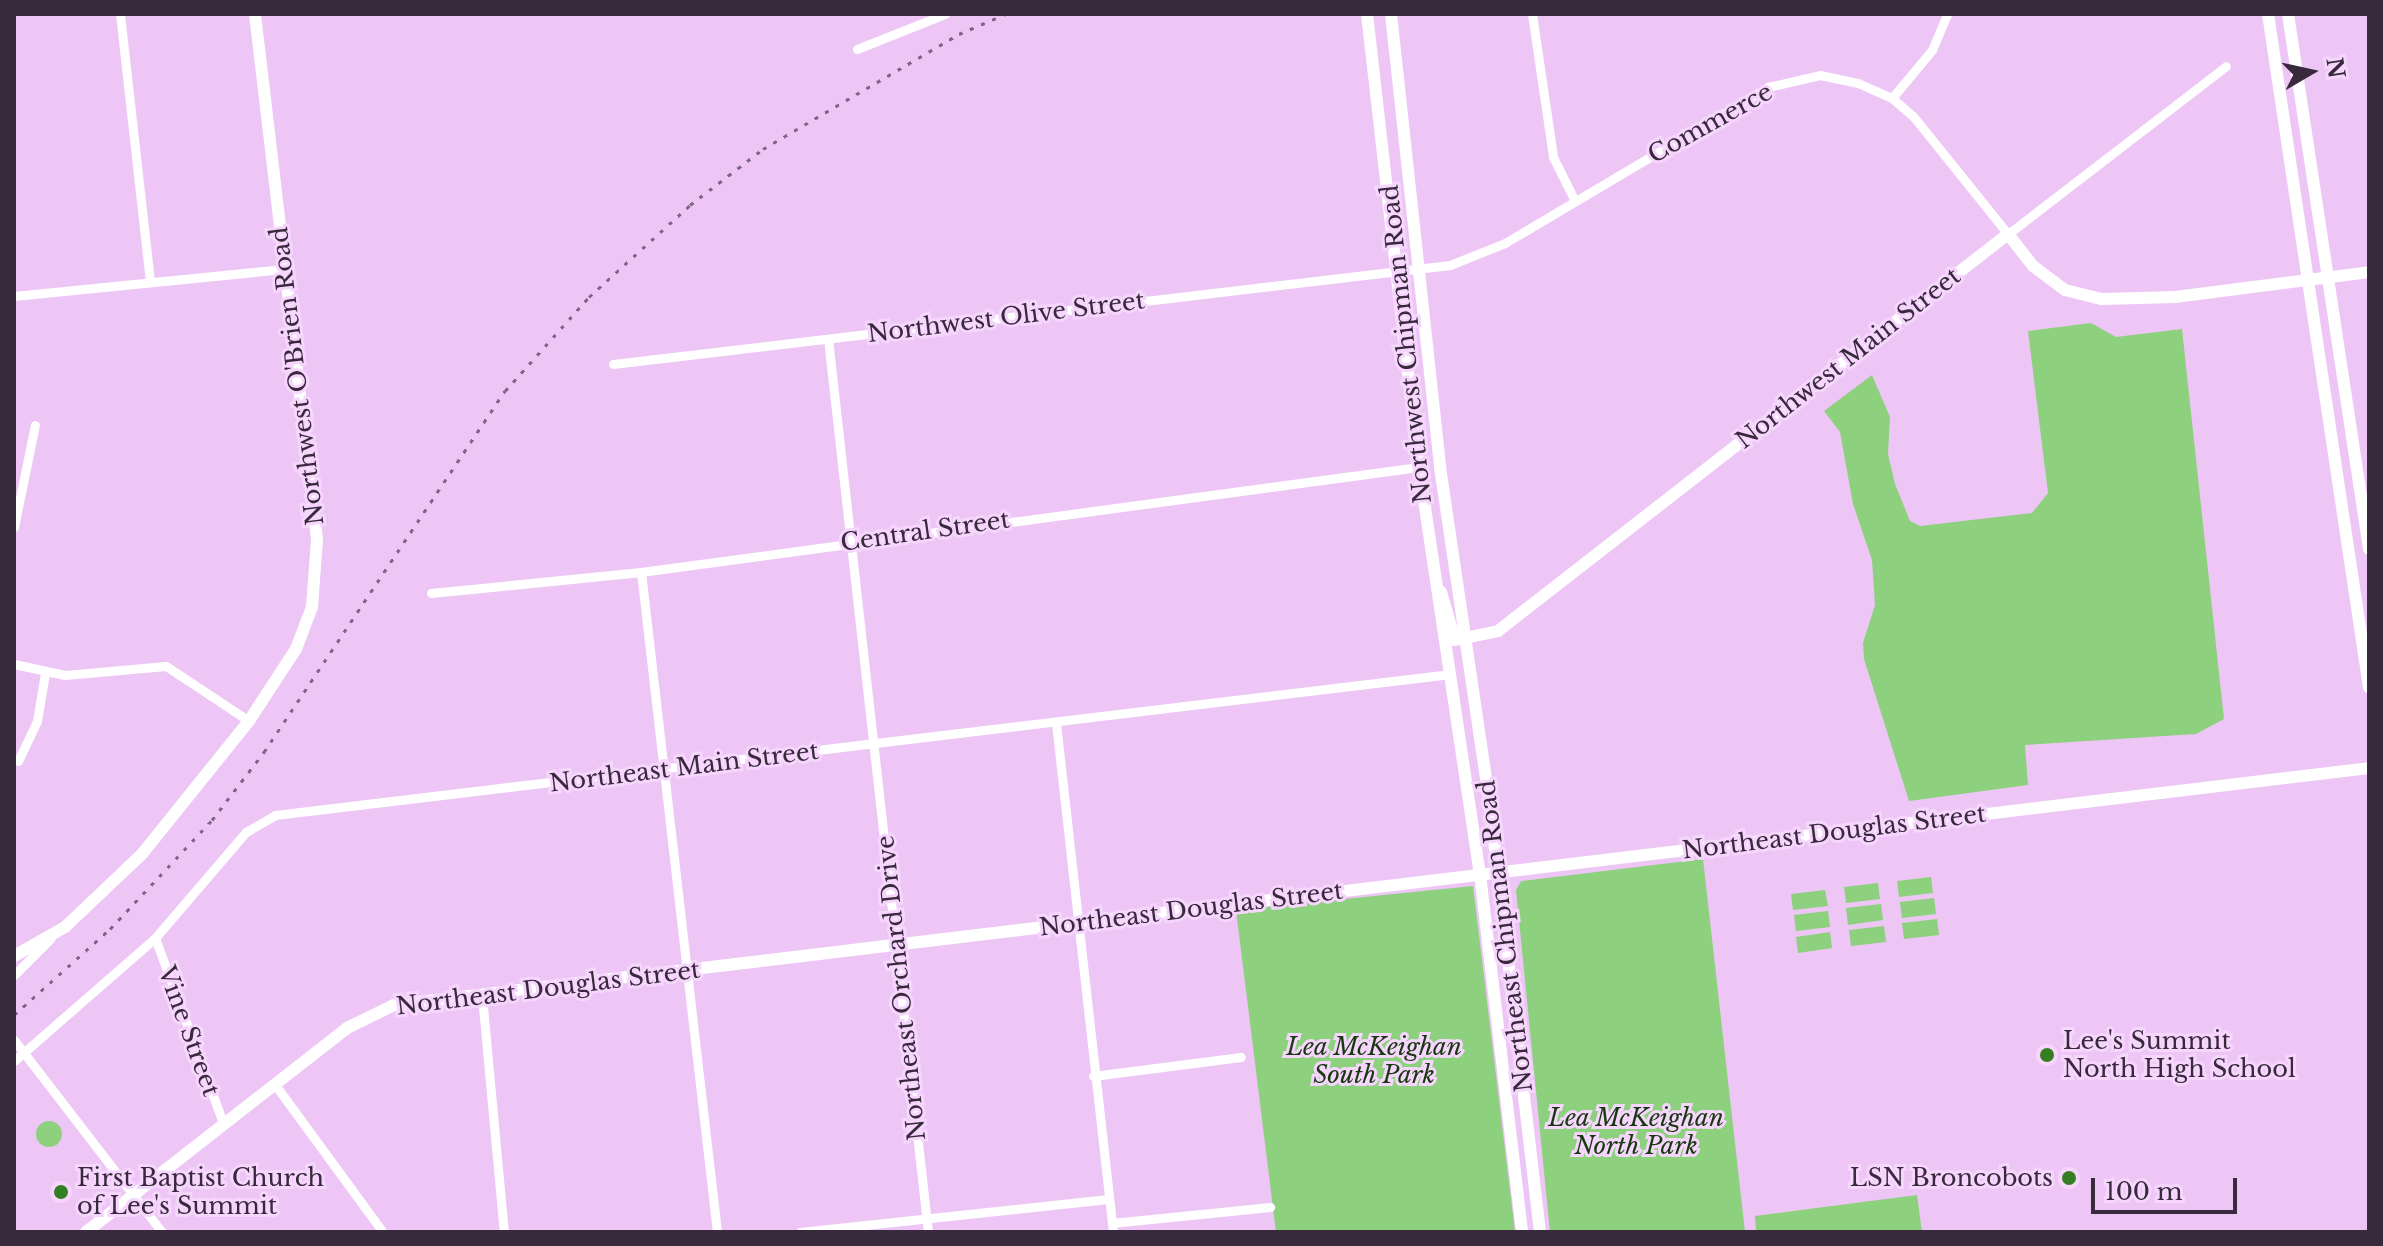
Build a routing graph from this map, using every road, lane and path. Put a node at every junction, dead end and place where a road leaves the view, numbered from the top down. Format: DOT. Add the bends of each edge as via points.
graph roads {
  1 [pos="120,14"];
  2 [pos="255,14"];
  3 [pos="945,14"];
  4 [pos="1367,14"];
  5 [pos="1391,14"];
  6 [pos="1532,14"];
  7 [pos="1947,14"];
  8 [pos="2268,14"];
  9 [pos="2288,14"];
  10 [pos="2291,33"];
  11 [pos="2272,41"];
  12 [pos="857,49"];
  13 [pos="2226,66"];
  14 [pos="1892,98"];
  15 [pos="1575,201"];
  16 [pos="2008,234"];
  17 [pos="284,269"];
  18 [pos="1418,269"];
  19 [pos="1399,272"];
  20 [pos="2369,272"];
  21 [pos="2326,278"];
  22 [pos="150,281"];
  23 [pos="2307,281"];
  24 [pos="14,296"];
  25 [pos="828,339"];
  26 [pos="613,364"];
  27 [pos="35,425"];
  28 [pos="1419,467"];
  29 [pos="14,527"];
  30 [pos="850,542"];
  31 [pos="2369,549"];
  32 [pos="641,572"];
  33 [pos="1434,580"];
  34 [pos="431,593"];
  35 [pos="2357,605"];
  36 [pos="2369,624"];
  37 [pos="1466,641"];
  38 [pos="14,664"];
  39 [pos="45,673"];
  40 [pos="1451,674"];
  41 [pos="2369,687"];
  42 [pos="249,721"];
  43 [pos="1056,723"];
  44 [pos="873,744"];
  45 [pos="18,761"];
  46 [pos="2369,768"];
  47 [pos="664,770"];
  48 [pos="1499,873"];
  49 [pos="1480,874"];
  50 [pos="1078,922"];
  51 [pos="51,938"];
  52 [pos="155,938"];
  53 [pos="897,943"];
  54 [pos="14,956"];
  55 [pos="688,971"];
  56 [pos="14,975"];
  57 [pos="482,996"];
  58 [pos="14,1040"];
  59 [pos="25,1053"];
  60 [pos="1241,1057"];
  61 [pos="14,1061"];
  62 [pos="1093,1076"];
  63 [pos="276,1086"];
  64 [pos="223,1123"];
  65 [pos="134,1194"];
  66 [pos="1108,1199"];
  67 [pos="1270,1207"];
  68 [pos="926,1216"];
  69 [pos="1112,1227"];
  70 [pos="86,1232"];
  71 [pos="162,1232"];
  72 [pos="383,1232"];
  73 [pos="504,1232"];
  74 [pos="717,1232"];
  75 [pos="800,1232"];
  76 [pos="928,1232"];
  77 [pos="1522,1232"];
  78 [pos="1540,1232"];
  1 -- 22 [label="street"];
  2 -- 17 [label="main road, Northwest O'Brien Road"];
  3 -- 12 [label="street"];
  4 -- 19 [label="main road, Northwest Chipman Road"];
  5 -- 18 [label="main road, Northwest Chipman Road"];
  6 -- 15 [label="street" via="1553,157"];
  7 -- 14 [label="street" via="1932,50"];
  8 -- 11 [label="main road"];
  9 -- 10 [label="main road"];
  10 -- 11 [label="main road"];
  10 -- 21 [label="main road"];
  11 -- 23 [label="main road"];
  13 -- 16 [label="street, Northwest Main Street"];
  14 -- 15 [label="street, Commerce" via="1820,75 1768,87"];
  14 -- 16 [label="street, Commerce" via="1913,116"];
  15 -- 18 [label="street, Commerce" via="1478,256"];
  16 -- 23 [label="main road" via="2033,266 2065,290 2102,299 2175,297"];
  16 -- 37 [label="main road, Northwest Main Street" via="1498,631"];
  17 -- 22 [label="street"];
  17 -- 42 [label="main road, Northwest O'Brien Road" via="317,575 296,649"];
  18 -- 19 [label="street, Northwest Olive Street"];
  18 -- 37 [label="main road, Northwest Chipman Road"];
  19 -- 25 [label="street, Northwest Olive Street"];
  19 -- 28 [label="main road, Northwest Chipman Road"];
  20 -- 21 [label="main road"];
  21 -- 23 [label="main road"];
  21 -- 31 [label="main road"];
  22 -- 24 [label="street"];
  23 -- 35 [label="main road"];
  25 -- 26 [label="street, Northwest Olive Street"];
  25 -- 30 [label="street, Northeast Orchard Drive"];
  27 -- 29 [label="street"];
  28 -- 30 [label="street, Central Street"];
  28 -- 33 [label="main road, Northwest Chipman Road"];
  30 -- 32 [label="street, Central Street"];
  30 -- 44 [label="street, Northeast Orchard Drive"];
  32 -- 34 [label="street, Central Street"];
  32 -- 47 [label="street"];
  33 -- 37 [label="main road" via="1444,596 1455,640"];
  33 -- 40 [label="main road, Northwest Chipman Road"];
  35 -- 36 [label="main road"];
  35 -- 41 [label="main road"];
  37 -- 48 [label="main road, Northeast Chipman Road"];
  38 -- 39 [label="street"];
  39 -- 42 [label="street" via="166,666"];
  39 -- 45 [label="street" via="37,721"];
  40 -- 43 [label="street, Northeast Main Street"];
  40 -- 49 [label="main road, Northeast Chipman Road"];
  42 -- 51 [label="main road" via="142,854"];
  43 -- 44 [label="street, Northeast Main Street"];
  43 -- 50 [label="street"];
  44 -- 47 [label="street, Northeast Main Street"];
  44 -- 53 [label="street, Northeast Orchard Drive"];
  46 -- 48 [label="main road, Northeast Douglas Street"];
  47 -- 52 [label="street, Northeast Main Street" via="275,815 246,832"];
  47 -- 55 [label="street"];
  48 -- 49 [label="main road, Northeast Douglas Street"];
  48 -- 78 [label="main road, Northeast Chipman Road"];
  49 -- 50 [label="main road, Northeast Douglas Street"];
  49 -- 77 [label="main road, Northeast Chipman Road"];
  50 -- 53 [label="main road, Northeast Douglas Street"];
  50 -- 62 [label="street"];
  51 -- 54 [label="main road"];
  51 -- 56 [label="street"];
  52 -- 59 [label="street, Northeast Main Street"];
  52 -- 64 [label="street, Vine Street"];
  53 -- 55 [label="main road, Northeast Douglas Street"];
  53 -- 68 [label="street, Northeast Orchard Drive"];
  55 -- 57 [label="main road, Northeast Douglas Street"];
  55 -- 74 [label="street"];
  57 -- 63 [label="main road, Northeast Douglas Street" via="394,1005 370,1014"];
  57 -- 73 [label="street"];
  58 -- 59 [label="street"];
  59 -- 61 [label="street, Northeast Main Street"];
  59 -- 65 [label="street"];
  60 -- 62 [label="street"];
  62 -- 66 [label="street"];
  63 -- 64 [label="main road, Northeast Douglas Street"];
  63 -- 72 [label="street"];
  64 -- 65 [label="main road, Northeast Douglas Street"];
  65 -- 70 [label="main road, Northeast Douglas Street"];
  65 -- 71 [label="street"];
  66 -- 68 [label="street"];
  66 -- 69 [label="street"];
  67 -- 69 [label="street"];
  68 -- 75 [label="street"];
  68 -- 76 [label="street, Northeast Orchard Drive"];
}
